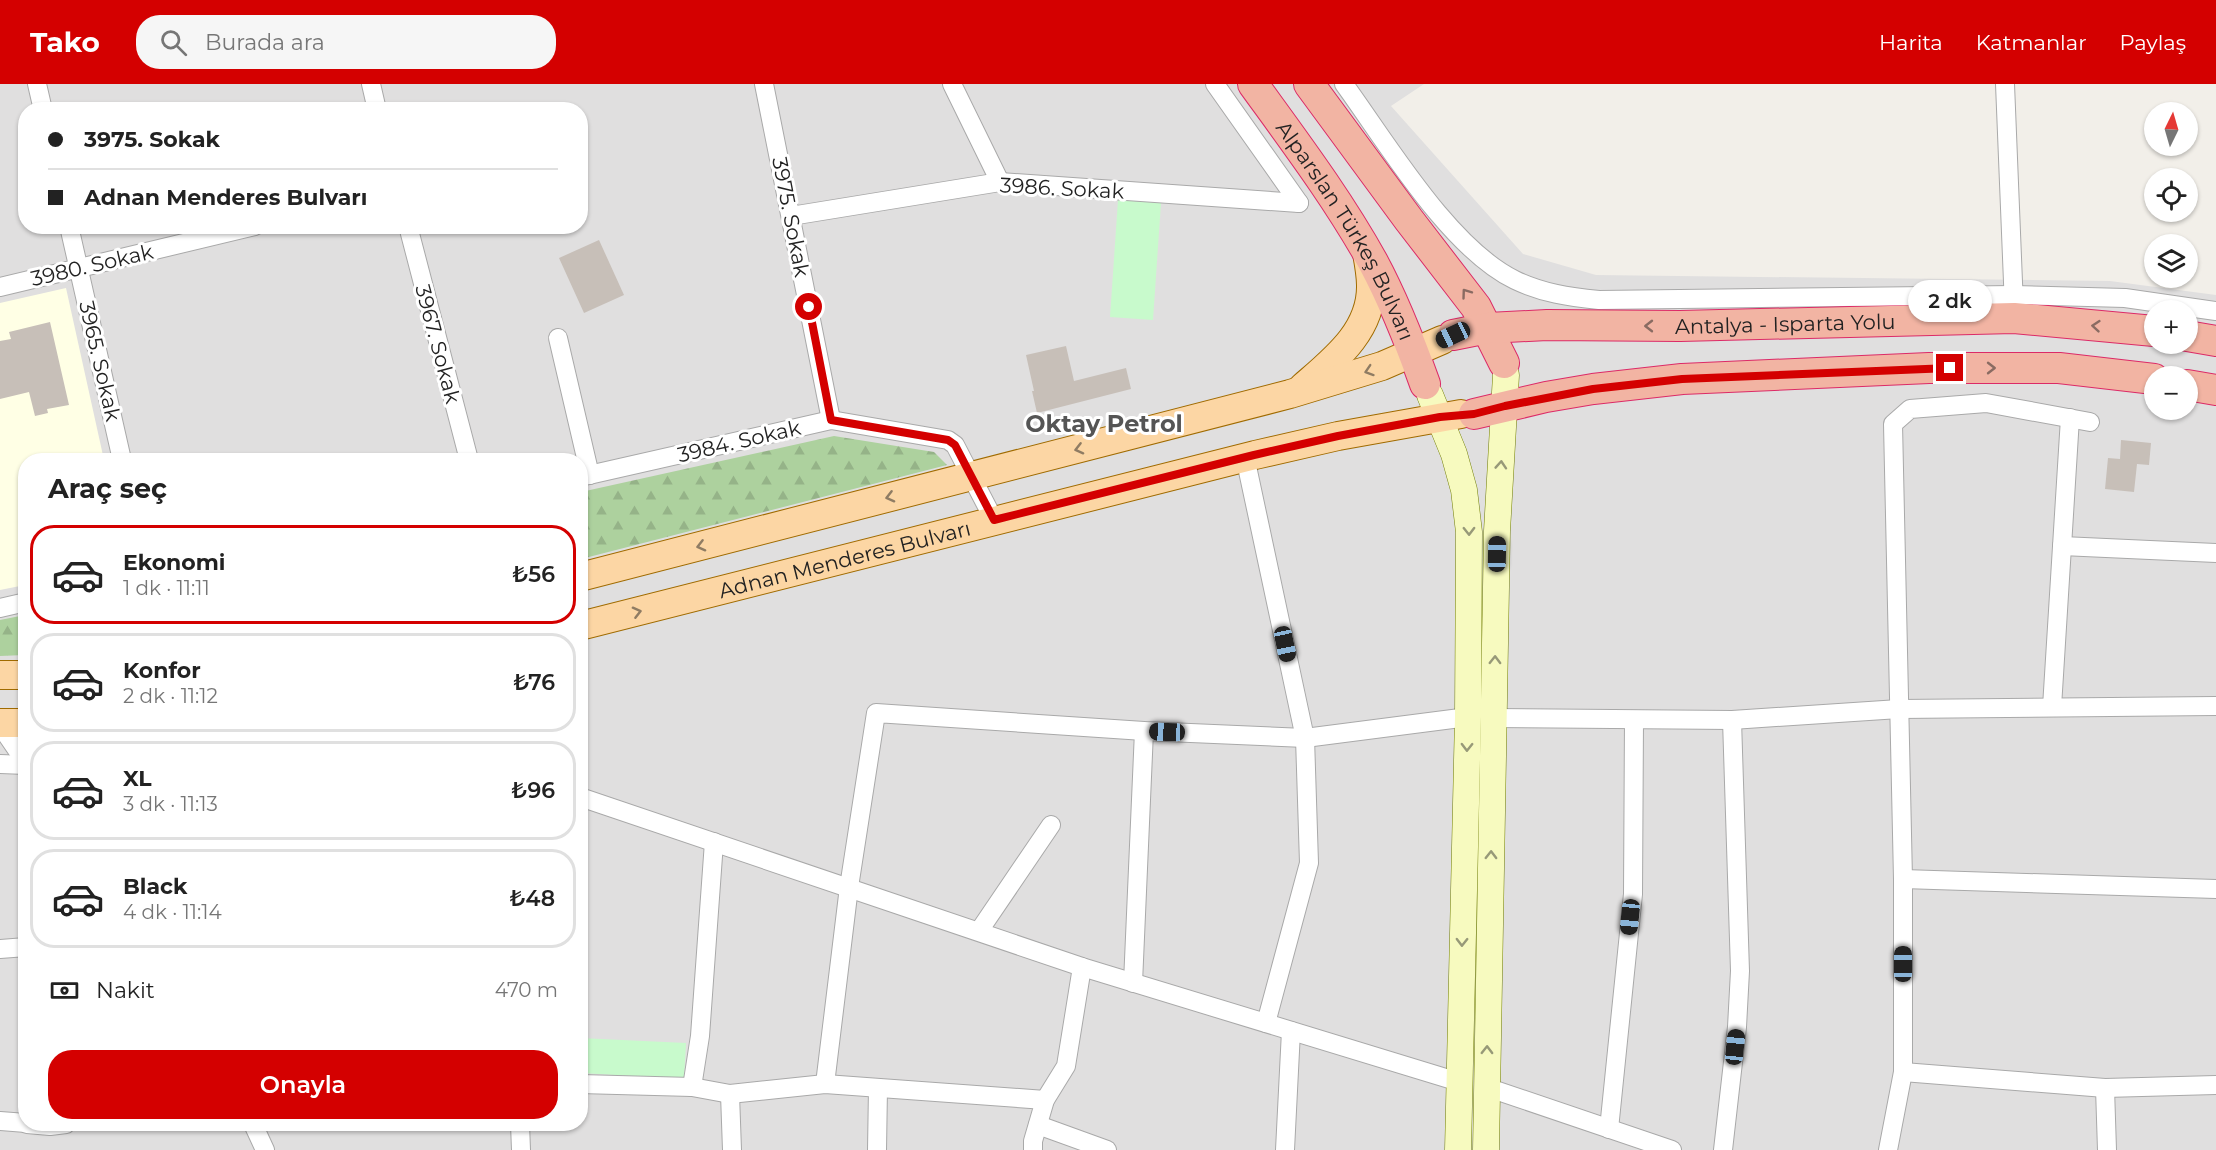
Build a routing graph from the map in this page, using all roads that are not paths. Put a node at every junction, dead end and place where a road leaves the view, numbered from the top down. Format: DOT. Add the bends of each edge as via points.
graph roads {
  1 [pos="37,84"];
  2 [pos="370,84"];
  3 [pos="764,84"];
  4 [pos="952,84"];
  5 [pos="1215,84"];
  6 [pos="1253,84"];
  7 [pos="1309,84"];
  8 [pos="1344,84"];
  9 [pos="2005,84"];
  10 [pos="41,102"];
  11 [pos="375,102"];
  12 [pos="1349,115"];
  13 [pos="1000,182"];
  14 [pos="791,216"];
  15 [pos="71,234"];
  16 [pos="221,234"];
  17 [pos="410,234"];
  18 [pos="1368,253"];
  19 [pos="79,268"];
  20 [pos="0,287"];
  21 [pos="2014,307"];
  22 [pos="2216,311"];
  23 [pos="1488,328"];
  24 [pos="2144,329"];
  25 [pos="1448,337"];
  26 [pos="558,338"];
  27 [pos="2198,338"];
  28 [pos="2216,341"];
  29 [pos="1414,353"];
  30 [pos="1505,369"];
  31 [pos="2144,378"];
  32 [pos="2198,387"];
  33 [pos="2216,390"];
  34 [pos="1296,393"];
  35 [pos="1446,405"];
  36 [pos="1505,406"];
  37 [pos="2070,418"];
  38 [pos="831,420"];
  39 [pos="2090,422"];
  40 [pos="120,453"];
  41 [pos="467,453"];
  42 [pos="580,453"];
  43 [pos="1245,457"];
  44 [pos="588,475"];
  45 [pos="971,476"];
  46 [pos="994,520"];
  47 [pos="2062,546"];
  48 [pos="2216,553"];
  49 [pos="588,575"];
  50 [pos="18,604"];
  51 [pos="0,608"];
  52 [pos="588,624"];
  53 [pos="0,675"];
  54 [pos="18,675"];
  55 [pos="2216,706"];
  56 [pos="2052,707"];
  57 [pos="1899,709"];
  58 [pos="1468,717"];
  59 [pos="1493,718"];
  60 [pos="1634,720"];
  61 [pos="1732,720"];
  62 [pos="18,723"];
  63 [pos="0,724"];
  64 [pos="1144,731"];
  65 [pos="1305,738"];
  66 [pos="18,752"];
  67 [pos="0,764"];
  68 [pos="18,764"];
  69 [pos="588,800"];
  70 [pos="1052,825"];
  71 [pos="714,842"];
  72 [pos="1902,879"];
  73 [pos="849,887"];
  74 [pos="2216,889"];
  75 [pos="979,931"];
  76 [pos="18,948"];
  77 [pos="0,949"];
  78 [pos="1082,967"];
  79 [pos="1133,983"];
  80 [pos="1266,1023"];
  81 [pos="1292,1031"];
  82 [pos="1903,1072"];
  83 [pos="1459,1082"];
  84 [pos="588,1084"];
  85 [pos="825,1084"];
  86 [pos="2216,1084"];
  87 [pos="692,1087"];
  88 [pos="1486,1087"];
  89 [pos="878,1088"];
  90 [pos="2105,1088"];
  91 [pos="730,1094"];
  92 [pos="1046,1100"];
  93 [pos="0,1121"];
  94 [pos="18,1122"];
  95 [pos="1038,1125"];
  96 [pos="1609,1129"];
  97 [pos="256,1131"];
  98 [pos="521,1131"];
  99 [pos="265,1150"];
  100 [pos="522,1150"];
  101 [pos="732,1150"];
  102 [pos="877,1150"];
  103 [pos="1033,1150"];
  104 [pos="1107,1150"];
  105 [pos="1285,1150"];
  106 [pos="1458,1150"];
  107 [pos="1486,1150"];
  108 [pos="1672,1150"];
  109 [pos="1723,1150"];
  110 [pos="1888,1150"];
  111 [pos="2107,1150"];
  1 -- 10 [label="street"];
  2 -- 11 [label="street"];
  3 -- 14 [label="street, 3975. Sokak"];
  4 -- 13 [label="street"];
  5 -- 13 [label="street, 3986. Sokak" via="1299,203"];
  6 -- 18 [label="highway, Alparslan Türkeş Bulvarı"];
  7 -- 12 [label="highway"];
  8 -- 12 [label="street"];
  9 -- 21 [label="street"];
  12 -- 21 [label="street" via="1488,262 1539,290 1599,300"];
  23 -- 12 [label="highway, one-way" via="1463,288 1409,220"];
  13 -- 14 [label="street, 3986. Sokak"];
  14 -- 38 [label="street, 3975. Sokak"];
  15 -- 19 [label="street, 3965. Sokak"];
  16 -- 19 [label="street, 3980. Sokak"];
  17 -- 41 [label="street, 3967. Sokak"];
  18 -- 29 [label="highway, Alparslan Türkeş Bulvarı"];
  18 -- 34 [label="main road" via="1371,287 1359,329 1334,360"];
  19 -- 20 [label="street, 3980. Sokak"];
  19 -- 40 [label="street, 3965. Sokak"];
  21 -- 22 [label="street" via="2125,298"];
  21 -- 23 [label="highway, Antalya - Isparta Yolu, one-way" via="1680,326"];
  24 -- 21 [label="highway, Antalya - Isparta Yolu, one-way"];
  23 -- 25 [label="highway, Antalya - Isparta Yolu"];
  23 -- 30 [label="highway"];
  25 -- 29 [label="main road"];
  25 -- 30 [label="highway" via="1466,333 1489,341 1499,351"];
  25 -- 35 [label="highway" via="1433,348 1424,371"];
  26 -- 42 [label="street"];
  27 -- 28 [label="highway"];
  29 -- 34 [label="main road, one-way"];
  29 -- 35 [label="highway, Alparslan Türkeş Bulvarı"];
  30 -- 35 [label="highway" via="1503,388 1486,409"];
  30 -- 36 [label="main road"];
  36 -- 31 [label="highway, Adnan Menderes Bulvarı, one-way" via="1639,382 1791,374 2059,368"];
  32 -- 33 [label="highway"];
  34 -- 45 [label="main road, one-way"];
  35 -- 36 [label="highway, Adnan Menderes Bulvarı"];
  35 -- 43 [label="main road, Adnan Menderes Bulvarı"];
  35 -- 58 [label="main road, one-way" via="1468,510"];
  59 -- 36 [label="main road, one-way" via="1497,531"];
  37 -- 39 [label="street"];
  37 -- 47 [label="street"];
  37 -- 57 [label="street" via="1986,403 1910,409 1893,424"];
  38 -- 44 [label="street, 3984. Sokak"];
  38 -- 45 [label="street, 3984. Sokak" via="948,440 955,445"];
  43 -- 46 [label="main road, Adnan Menderes Bulvarı"];
  43 -- 65 [label="street"];
  45 -- 46 [label="street, 3984. Sokak"];
  45 -- 49 [label="main road, one-way"];
  52 -- 46 [label="main road, Adnan Menderes Bulvarı, one-way"];
  47 -- 48 [label="street"];
  47 -- 56 [label="street"];
  50 -- 51 [label="street"];
  53 -- 54 [label="main road"];
  55 -- 56 [label="street"];
  56 -- 57 [label="street"];
  57 -- 61 [label="street"];
  57 -- 72 [label="street"];
  58 -- 65 [label="street"];
  58 -- 83 [label="main road, one-way"];
  59 -- 60 [label="street"];
  88 -- 59 [label="main road, one-way"];
  60 -- 61 [label="street"];
  60 -- 96 [label="street" via="1633,894"];
  61 -- 109 [label="street" via="1740,971"];
  62 -- 63 [label="main road"];
  63 -- 66 [label="street"];
  64 -- 65 [label="street"];
  64 -- 73 [label="street" via="876,713"];
  64 -- 79 [label="street"];
  65 -- 80 [label="street" via="1309,863"];
  67 -- 68 [label="street"];
  69 -- 71 [label="street"];
  70 -- 75 [label="street"];
  71 -- 73 [label="street"];
  71 -- 87 [label="street" via="700,1035"];
  72 -- 74 [label="street"];
  72 -- 82 [label="street"];
  73 -- 75 [label="street"];
  73 -- 85 [label="street"];
  75 -- 78 [label="street"];
  76 -- 77 [label="street"];
  78 -- 79 [label="street"];
  78 -- 92 [label="street" via="1066,1066"];
  79 -- 80 [label="street"];
  80 -- 81 [label="street"];
  81 -- 83 [label="street"];
  81 -- 105 [label="street"];
  82 -- 90 [label="street"];
  82 -- 110 [label="street"];
  83 -- 88 [label="main road"];
  83 -- 106 [label="main road"];
  84 -- 87 [label="street"];
  85 -- 89 [label="street"];
  85 -- 91 [label="street"];
  86 -- 90 [label="street"];
  87 -- 91 [label="street"];
  88 -- 96 [label="street"];
  88 -- 107 [label="main road"];
  89 -- 92 [label="street"];
  89 -- 102 [label="street"];
  90 -- 111 [label="street"];
  91 -- 101 [label="street"];
  92 -- 95 [label="street"];
  93 -- 94 [label="street"];
  95 -- 103 [label="street"];
  95 -- 104 [label="street"];
  96 -- 108 [label="street"];
  97 -- 99 [label="street"];
  98 -- 100 [label="street"];
}
